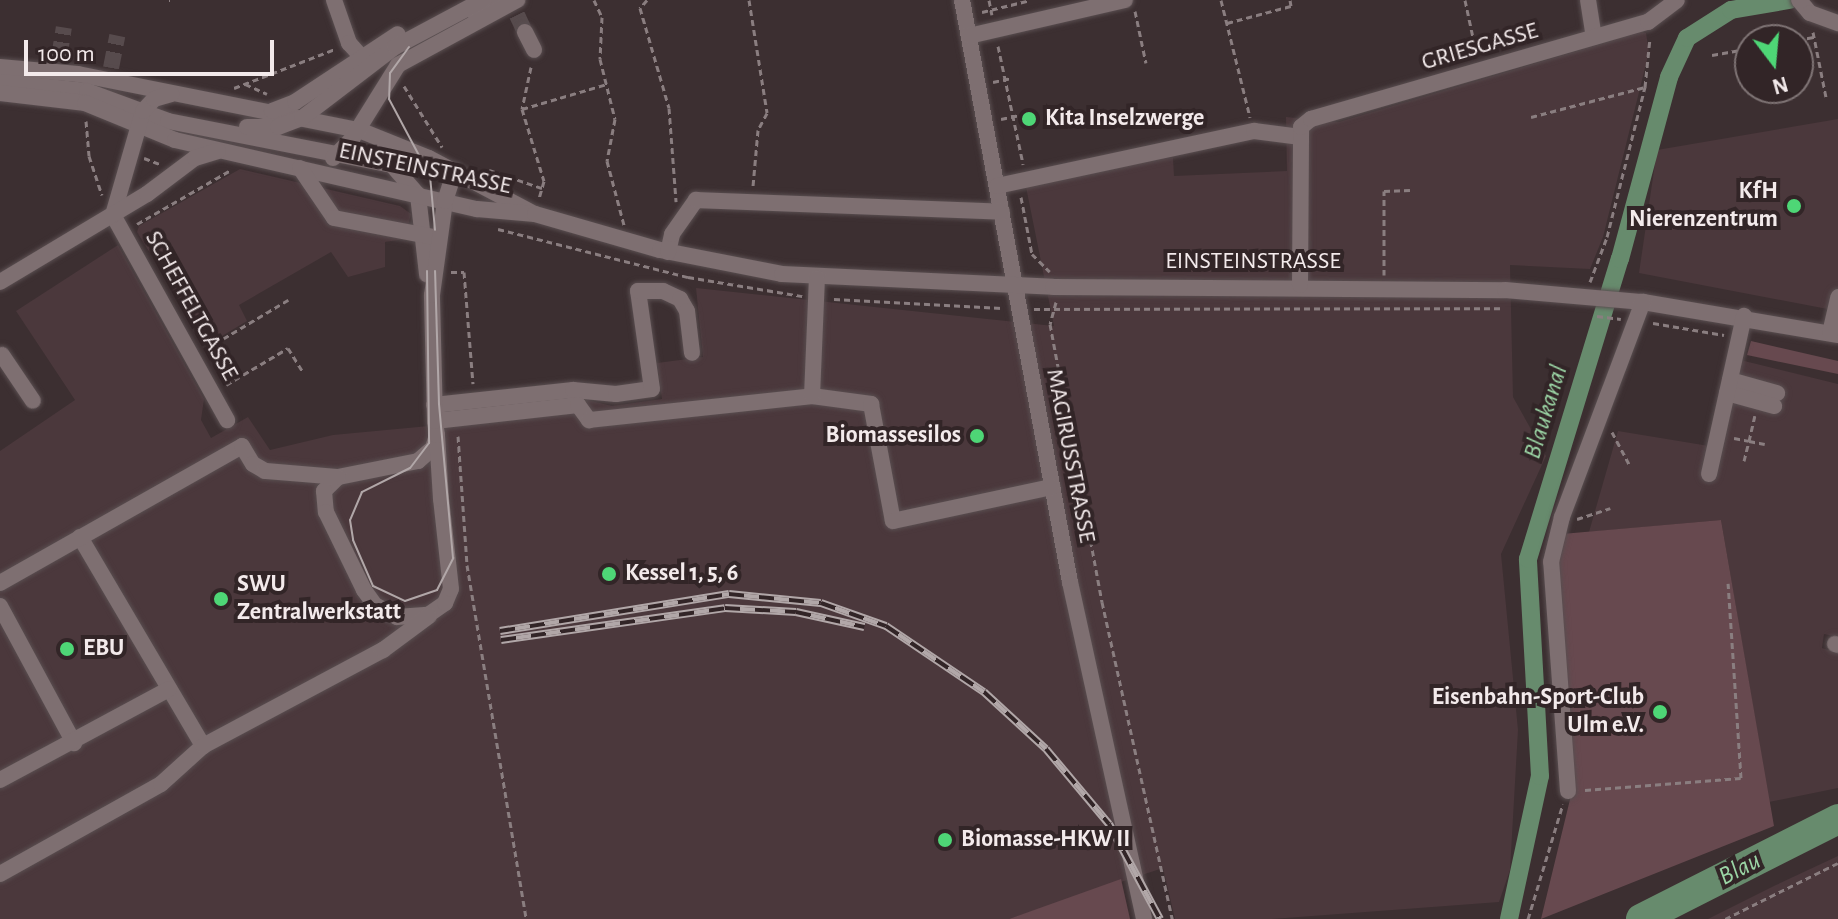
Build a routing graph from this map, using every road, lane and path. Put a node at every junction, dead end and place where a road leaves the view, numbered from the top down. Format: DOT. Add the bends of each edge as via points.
graph roads {
  1 [pos="334,0"];
  2 [pos="465,0"];
  3 [pos="483,0"];
  4 [pos="594,0"];
  5 [pos="647,0"];
  6 [pos="749,0"];
  7 [pos="962,0"];
  8 [pos="989,0"];
  9 [pos="1031,0"];
  10 [pos="1125,0"];
  11 [pos="1133,0"];
  12 [pos="1221,0"];
  13 [pos="1290,0"];
  14 [pos="1465,0"];
  15 [pos="1588,0"];
  16 [pos="1677,0"];
  17 [pos="511,5"];
  18 [pos="1805,6"];
  19 [pos="991,9"];
  20 [pos="978,13"];
  21 [pos="1648,22"];
  22 [pos="1227,23"];
  23 [pos="1838,23"];
  24 [pos="995,30"];
  25 [pos="525,32"];
  26 [pos="969,36"];
  27 [pos="1594,37"];
  28 [pos="1814,37"];
  29 [pos="349,43"];
  30 [pos="409,47"];
  31 [pos="534,50"];
  32 [pos="1734,51"];
  33 [pos="1712,55"];
  34 [pos="1146,63"];
  35 [pos="369,65"];
  36 [pos="0,67"];
  37 [pos="398,70"];
  38 [pos="1480,72"];
  39 [pos="0,75"];
  40 [pos="1012,78"];
  41 [pos="1005,79"];
  42 [pos="0,82"];
  43 [pos="993,82"];
  44 [pos="245,84"];
  45 [pos="607,84"];
  46 [pos="1645,87"];
  47 [pos="0,93"];
  48 [pos="376,93"];
  49 [pos="172,94"];
  50 [pos="1826,97"];
  51 [pos="85,103"];
  52 [pos="522,109"];
  53 [pos="266,111"];
  54 [pos="142,114"];
  55 [pos="1020,115"];
  56 [pos="1013,117"];
  57 [pos="1531,117"];
  58 [pos="1001,119"];
  59 [pos="308,120"];
  60 [pos="359,130"];
  61 [pos="1254,131"];
  62 [pos="249,132"];
  63 [pos="284,134"];
  64 [pos="1301,137"];
  65 [pos="343,150"];
  66 [pos="228,151"];
  67 [pos="446,153"];
  68 [pos="303,168"];
  69 [pos="487,169"];
  70 [pos="230,170"];
  71 [pos="455,171"];
  72 [pos="1026,180"];
  73 [pos="997,186"];
  74 [pos="542,188"];
  75 [pos="1410,190"];
  76 [pos="431,197"];
  77 [pos="751,202"];
  78 [pos="110,209"];
  79 [pos="1002,212"];
  80 [pos="535,214"];
  81 [pos="677,216"];
  82 [pos="123,231"];
  83 [pos="433,237"];
  84 [pos="620,239"];
  85 [pos="668,252"];
  86 [pos="435,271"];
  87 [pos="817,278"];
  88 [pos="0,282"];
  89 [pos="1300,285"];
  90 [pos="1013,286"];
  91 [pos="1053,287"];
  92 [pos="1384,287"];
  93 [pos="432,295"];
  94 [pos="1838,297"];
  95 [pos="1592,298"];
  96 [pos="288,300"];
  97 [pos="1637,301"];
  98 [pos="1593,316"];
  99 [pos="1744,316"];
  100 [pos="1631,320"];
  101 [pos="1834,334"];
  102 [pos="1740,337"];
  103 [pos="692,353"];
  104 [pos="2,355"];
  105 [pos="193,357"];
  106 [pos="303,372"];
  107 [pos="1729,386"];
  108 [pos="212,393"];
  109 [pos="812,396"];
  110 [pos="474,400"];
  111 [pos="1776,400"];
  112 [pos="33,401"];
  113 [pos="1756,412"];
  114 [pos="1602,414"];
  115 [pos="457,419"];
  116 [pos="227,420"];
  117 [pos="435,421"];
  118 [pos="1718,434"];
  119 [pos="1749,441"];
  120 [pos="1765,444"];
  121 [pos="1744,461"];
  122 [pos="1629,464"];
  123 [pos="1709,474"];
  124 [pos="338,477"];
  125 [pos="1052,487"];
  126 [pos="1610,508"];
  127 [pos="1577,519"];
  128 [pos="80,537"];
  129 [pos="0,583"];
  130 [pos="1728,583"];
  131 [pos="0,606"];
  132 [pos="434,611"];
  133 [pos="169,689"];
  134 [pos="74,743"];
  135 [pos="203,746"];
  136 [pos="1,782"];
  137 [pos="1568,791"];
  138 [pos="1838,863"];
  139 [pos="0,874"];
  140 [pos="1143,917"];
  141 [pos="526,919"];
  142 [pos="1172,919"];
  143 [pos="1528,919"];
  144 [pos="1725,919"];
  1 -- 29 [label="street"];
  2 -- 35 [label="street"];
  3 -- 35 [label="street"];
  4 -- 45 [label="path" via="602,17 600,59"];
  5 -- 81 [label="path" via="640,8 669,108"];
  6 -- 77 [label="path" via="767,113 758,130"];
  7 -- 26 [label="street, MAGIRUSSTRASSE"];
  8 -- 19 [label="path"];
  9 -- 19 [label="path"];
  10 -- 24 [label="street"];
  11 -- 34 [label="path"];
  12 -- 22 [label="path"];
  13 -- 22 [label="path" via="1291,6"];
  14 -- 38 [label="path"];
  15 -- 27 [label="street"];
  16 -- 21 [label="street, GRIESGASSE"];
  17 -- 30 [label="street"];
  17 -- 37 [label="street"];
  18 -- 23 [label="street"];
  19 -- 20 [label="path"];
  19 -- 24 [label="path"];
  21 -- 27 [label="street, GRIESGASSE"];
  21 -- 46 [label="path" via="1652,54"];
  22 -- 61 [label="path"];
  24 -- 26 [label="street"];
  24 -- 41 [label="path"];
  25 -- 31 [label="street"];
  26 -- 73 [label="street, MAGIRUSSTRASSE"];
  27 -- 38 [label="street, GRIESGASSE"];
  28 -- 50 [label="path"];
  29 -- 35 [label="street"];
  29 -- 44 [label="path"];
  30 -- 35 [label="street"];
  30 -- 37 [label="street"];
  31 -- 52 [label="path"];
  32 -- 33 [label="path"];
  35 -- 48 [label="street"];
  35 -- 53 [label="street" via="290,105"];
  35 -- 59 [label="street"];
  36 -- 49 [label="street, EINSTEINSTRASSE" via="58,65 110,74"];
  37 -- 48 [label="street"];
  37 -- 67 [label="path"];
  38 -- 64 [label="street, GRIESGASSE" via="1311,119 1301,127"];
  39 -- 54 [label="street" via="89,83"];
  40 -- 41 [label="path"];
  41 -- 43 [label="path"];
  41 -- 56 [label="path"];
  42 -- 54 [label="street" via="87,91"];
  45 -- 52 [label="path"];
  45 -- 84 [label="path" via="615,119 607,161 626,218"];
  46 -- 57 [label="path"];
  46 -- 95 [label="path"];
  47 -- 51 [label="street"];
  48 -- 60 [label="street"];
  49 -- 53 [label="street, EINSTEINSTRASSE"];
  49 -- 54 [label="street"];
  51 -- 54 [label="street"];
  51 -- 78 [label="path" via="89,156"];
  52 -- 74 [label="path"];
  53 -- 59 [label="street, EINSTEINSTRASSE"];
  54 -- 62 [label="street"];
  54 -- 66 [label="street, EINSTEINSTRASSE"];
  54 -- 78 [label="street"];
  55 -- 56 [label="path"];
  56 -- 58 [label="path"];
  56 -- 72 [label="path"];
  59 -- 60 [label="street, EINSTEINSTRASSE"];
  59 -- 62 [label="street"];
  59 -- 63 [label="street"];
  60 -- 65 [label="street"];
  60 -- 71 [label="street, EINSTEINSTRASSE"];
  61 -- 64 [label="street"];
  61 -- 72 [label="street"];
  62 -- 63 [label="street"];
  62 -- 65 [label="street"];
  63 -- 65 [label="street"];
  64 -- 89 [label="street"];
  65 -- 68 [label="street"];
  65 -- 76 [label="street" via="392,165"];
  66 -- 68 [label="street, EINSTEINSTRASSE"];
  66 -- 78 [label="street" via="195,158"];
  68 -- 76 [label="street, EINSTEINSTRASSE"];
  68 -- 83 [label="street" via="334,218"];
  69 -- 74 [label="path"];
  70 -- 82 [label="path"];
  71 -- 76 [label="street"];
  71 -- 80 [label="street, EINSTEINSTRASSE"];
  72 -- 73 [label="street"];
  72 -- 91 [label="path" via="1021,199 1032,254 1049,266"];
  73 -- 79 [label="street, MAGIRUSSTRASSE"];
  74 -- 80 [label="path"];
  75 -- 92 [label="path" via="1384,191"];
  76 -- 80 [label="street, EINSTEINSTRASSE"];
  76 -- 83 [label="street"];
  76 -- 83 [label="street"];
  77 -- 79 [label="street"];
  77 -- 85 [label="street" via="696,200 672,234"];
  78 -- 82 [label="street, SCHEFFELTGASSE"];
  78 -- 88 [label="street"];
  79 -- 90 [label="street, MAGIRUSSTRASSE"];
  80 -- 84 [label="street, EINSTEINSTRASSE"];
  82 -- 105 [label="street, SCHEFFELTGASSE"];
  83 -- 86 [label="street"];
  83 -- 93 [label="street"];
  84 -- 85 [label="street, EINSTEINSTRASSE"];
  85 -- 87 [label="street, EINSTEINSTRASSE"];
  86 -- 93 [label="street"];
  86 -- 110 [label="path" via="464,272"];
  87 -- 90 [label="street, EINSTEINSTRASSE"];
  87 -- 109 [label="street"];
  89 -- 91 [label="street, EINSTEINSTRASSE"];
  89 -- 92 [label="street, EINSTEINSTRASSE"];
  90 -- 91 [label="street, EINSTEINSTRASSE"];
  90 -- 125 [label="street, MAGIRUSSTRASSE"];
  91 -- 142 [label="path" via="1058,309 1050,324 1102,602"];
  92 -- 95 [label="street, EINSTEINSTRASSE"];
  93 -- 117 [label="street"];
  94 -- 101 [label="street"];
  95 -- 97 [label="street, EINSTEINSTRASSE"];
  96 -- 105 [label="path"];
  97 -- 99 [label="street, EINSTEINSTRASSE"];
  97 -- 100 [label="street"];
  98 -- 100 [label="path"];
  99 -- 101 [label="street, EINSTEINSTRASSE"];
  99 -- 102 [label="street"];
  100 -- 102 [label="path"];
  100 -- 114 [label="street"];
  102 -- 107 [label="street"];
  103 -- 110 [label="street" via="687,311 680,299 663,291 638,291 652,389"];
  104 -- 112 [label="street"];
  105 -- 108 [label="street, SCHEFFELTGASSE"];
  106 -- 108 [label="path" via="288,348"];
  107 -- 111 [label="street"];
  107 -- 118 [label="street"];
  108 -- 116 [label="street, SCHEFFELTGASSE"];
  109 -- 115 [label="street" via="589,420 578,405"];
  109 -- 125 [label="street" via="871,404 893,521"];
  110 -- 117 [label="street"];
  113 -- 119 [label="path"];
  114 -- 122 [label="path"];
  114 -- 137 [label="street" via="1562,517 1551,562"];
  115 -- 117 [label="street"];
  115 -- 141 [label="path" via="467,565"];
  117 -- 124 [label="street" via="433,448 418,461"];
  117 -- 132 [label="street" via="451,583 446,601"];
  118 -- 119 [label="path"];
  118 -- 123 [label="street"];
  119 -- 120 [label="path"];
  119 -- 121 [label="path"];
  124 -- 128 [label="street" via="265,471 253,464 242,446"];
  124 -- 132 [label="street" via="324,491 326,512 370,598 397,617"];
  125 -- 140 [label="street, MAGIRUSSTRASSE"];
  126 -- 127 [label="path"];
  128 -- 129 [label="street"];
  128 -- 133 [label="street"];
  130 -- 137 [label="path" via="1741,778"];
  131 -- 134 [label="street"];
  132 -- 135 [label="street" via="383,650"];
  133 -- 134 [label="street"];
  133 -- 135 [label="street"];
  134 -- 136 [label="street"];
  135 -- 139 [label="street" via="161,784"];
  137 -- 143 [label="path" via="1536,878"];
  138 -- 144 [label="path"];
}
